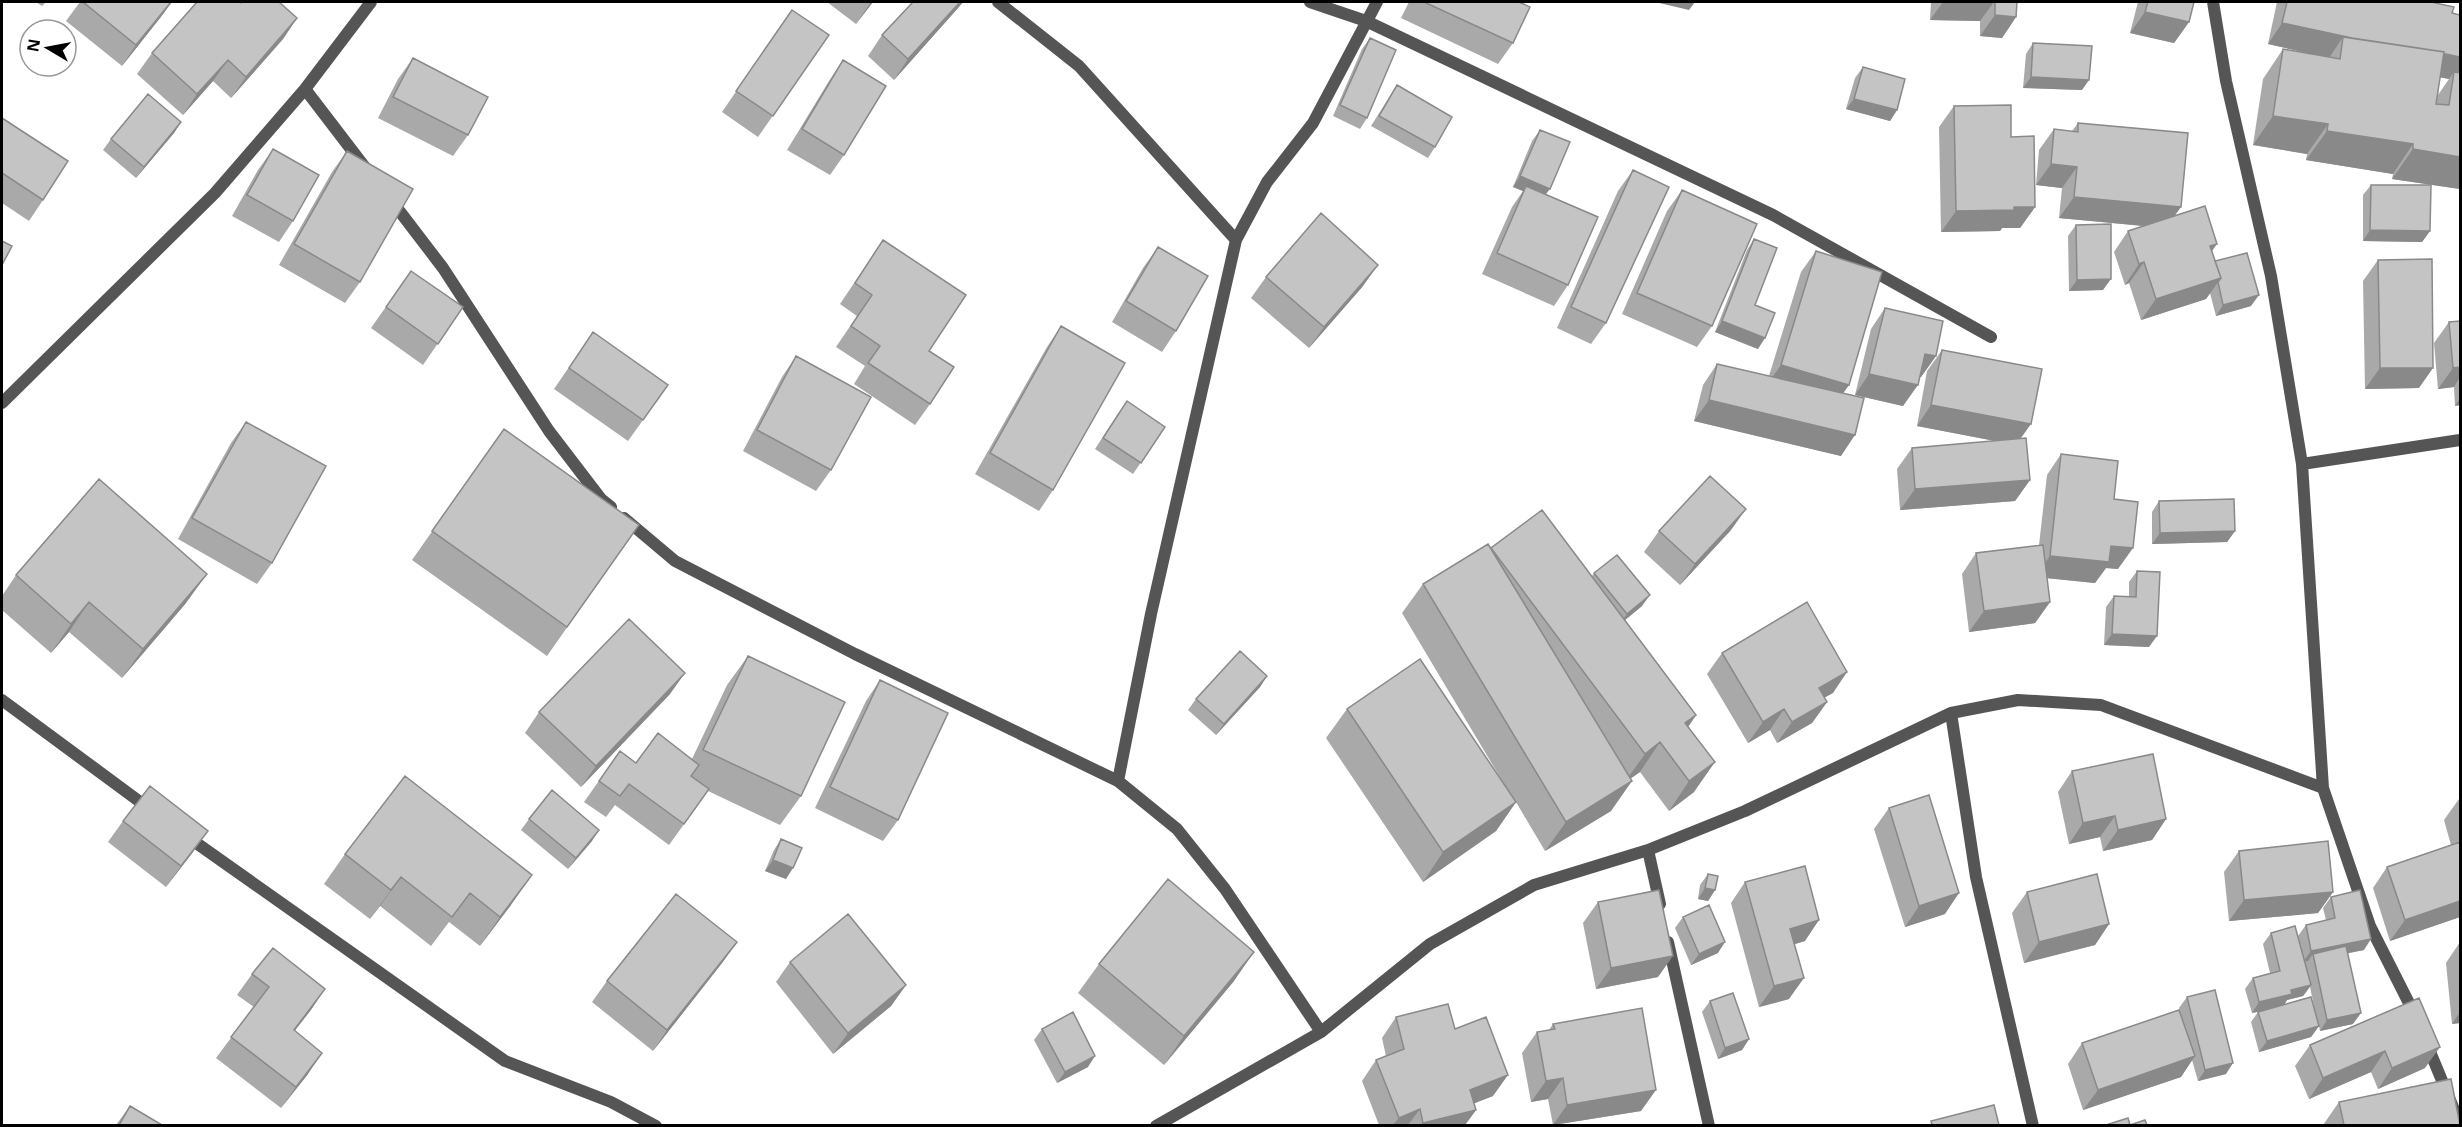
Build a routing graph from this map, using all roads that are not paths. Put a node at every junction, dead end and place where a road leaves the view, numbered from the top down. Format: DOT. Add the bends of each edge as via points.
graph roads {
  1 [pos="371,2"];
  2 [pos="998,2"];
  3 [pos="1310,2"];
  4 [pos="1377,2"];
  5 [pos="2213,2"];
  6 [pos="1366,21"];
  7 [pos="305,89"];
  8 [pos="1236,240"];
  9 [pos="1991,337"];
  10 [pos="2,403"];
  11 [pos="2460,440"];
  12 [pos="2302,465"];
  13 [pos="2,700"];
  14 [pos="1951,713"];
  15 [pos="1118,781"];
  16 [pos="2323,788"];
  17 [pos="1648,850"];
  18 [pos="1321,1032"];
  19 [pos="2460,1124"];
  20 [pos="656,1125"];
  21 [pos="1156,1125"];
  22 [pos="1709,1125"];
  23 [pos="2033,1125"];
  1 -- 7 [label="street"];
  2 -- 8 [label="street" via="1078,66"];
  3 -- 6 [label="street"];
  4 -- 6 [label="street"];
  5 -- 12 [label="street" via="2226,81 2271,276"];
  6 -- 8 [label="street" via="1313,123 1267,182"];
  6 -- 9 [label="street" via="1773,215"];
  7 -- 10 [label="street" via="215,193"];
  7 -- 15 [label="street" via="443,268 549,431 601,499 675,561 855,654"];
  8 -- 15 [label="street" via="1151,614"];
  11 -- 12 [label="street"];
  12 -- 16 [label="street"];
  13 -- 20 [label="street" via="505,1061 611,1102"];
  14 -- 16 [label="street" via="2018,700 2101,705"];
  14 -- 17 [label="street" via="1744,811"];
  14 -- 23 [label="street" via="1976,876"];
  15 -- 18 [label="street" via="1177,829 1225,890"];
  16 -- 19 [label="street" via="2370,926 2412,1007"];
  17 -- 18 [label="street" via="1534,885 1430,944"];
  17 -- 22 [label="street"];
  18 -- 21 [label="street"];
}
